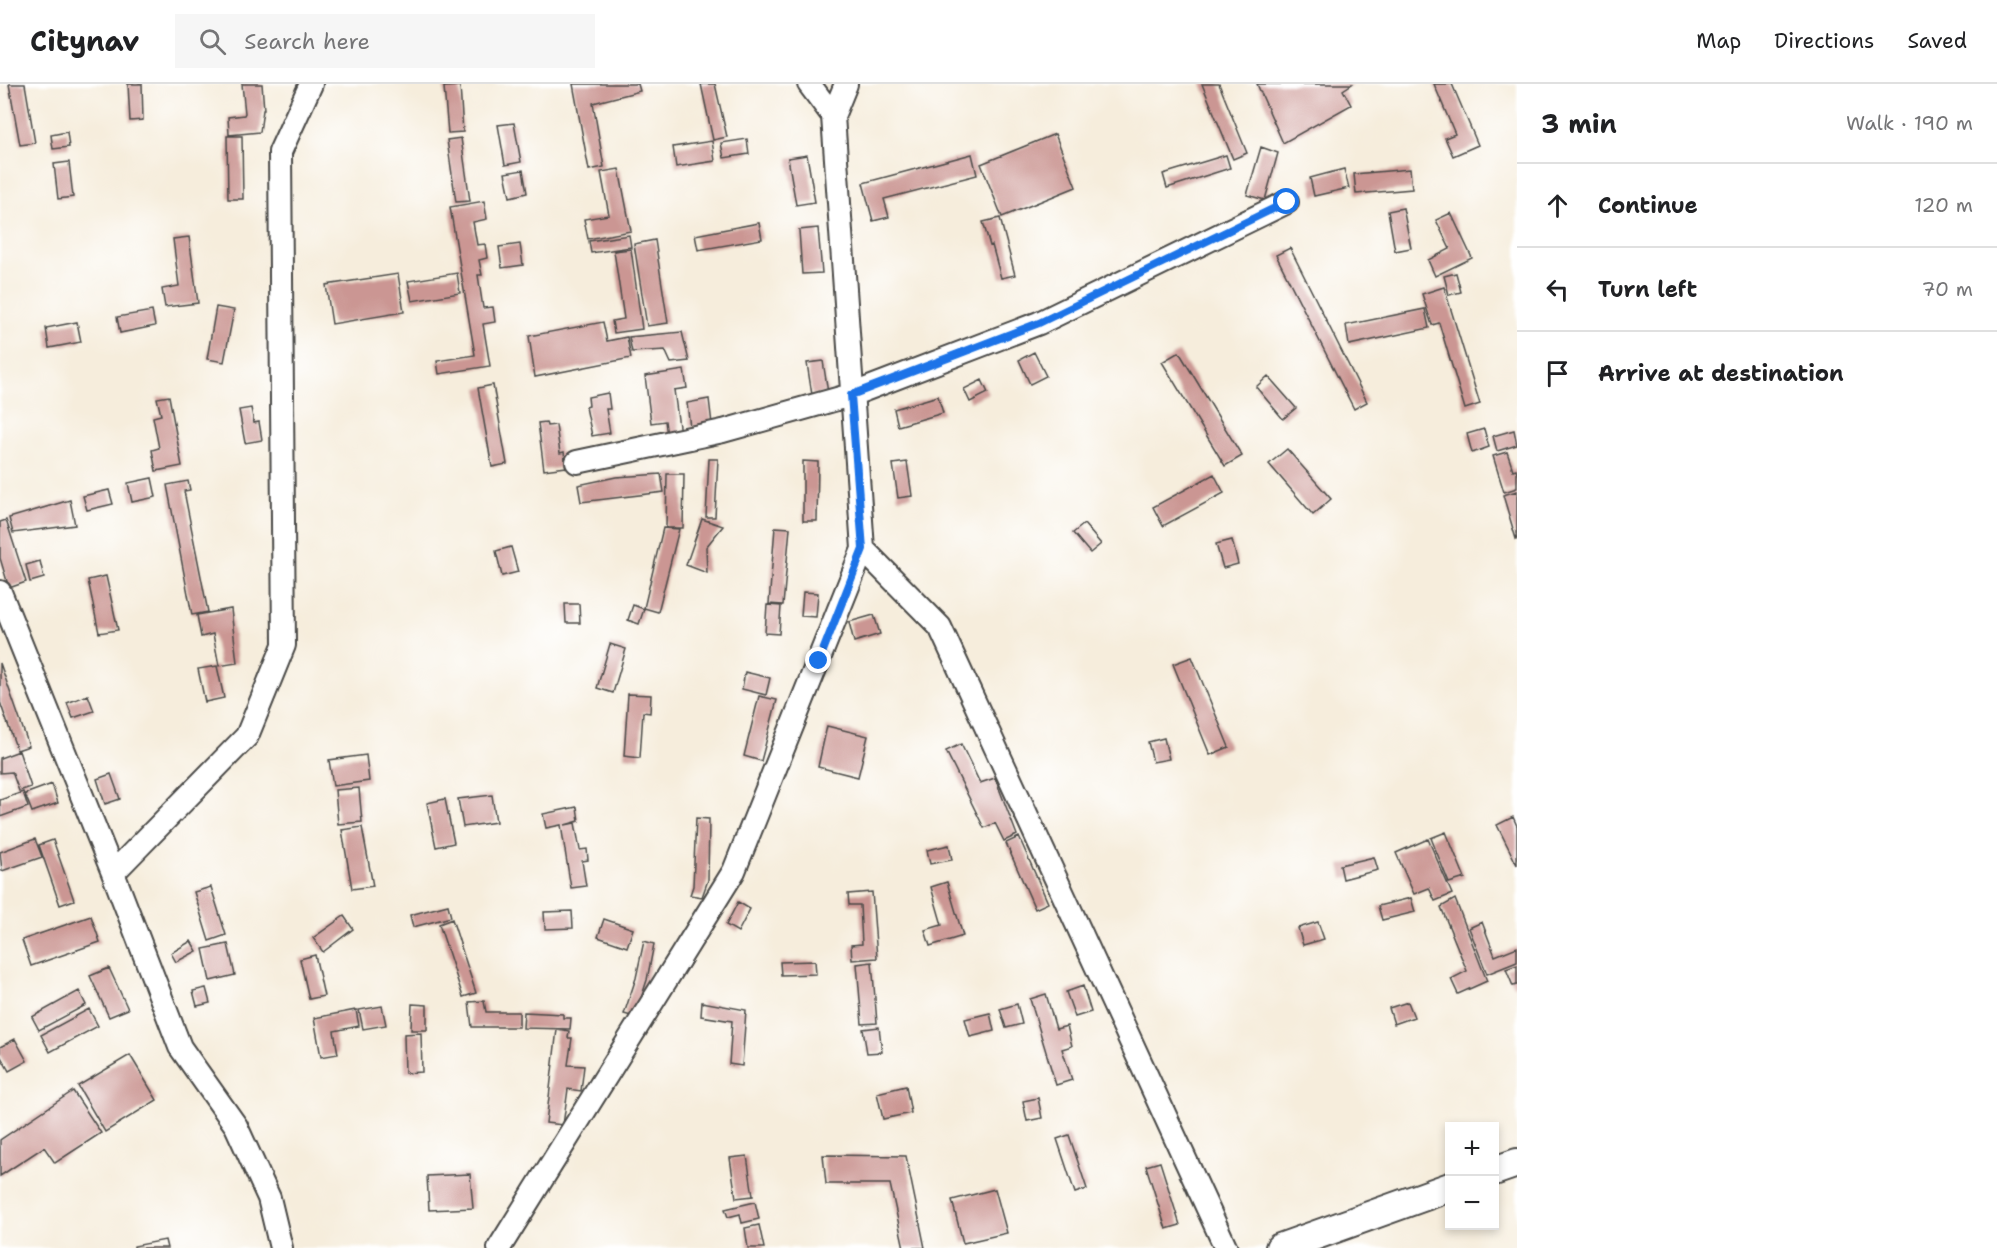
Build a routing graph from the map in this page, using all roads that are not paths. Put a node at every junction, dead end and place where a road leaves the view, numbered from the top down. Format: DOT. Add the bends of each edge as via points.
graph roads {
  1 [pos="311,84"];
  2 [pos="809,84"];
  3 [pos="846,84"];
  4 [pos="833,116"];
  5 [pos="1287,202"];
  6 [pos="851,395"];
  7 [pos="577,462"];
  8 [pos="863,549"];
  9 [pos="0,592"];
  10 [pos="113,873"];
  11 [pos="1517,1163"];
  12 [pos="1499,1169"];
  13 [pos="1445,1188"];
  14 [pos="281,1248"];
  15 [pos="500,1248"];
  16 [pos="1226,1248"];
  17 [pos="1280,1248"];
  1 -- 10 [label="street" via="280,152 284,645 247,736"];
  2 -- 4 [label="street"];
  3 -- 4 [label="street"];
  4 -- 6 [label="street"];
  5 -- 6 [label="street" via="1039,323"];
  6 -- 7 [label="street" via="723,431"];
  6 -- 8 [label="street"];
  8 -- 15 [label="street" via="734,871"];
  8 -- 16 [label="street" via="940,627"];
  9 -- 10 [label="street"];
  10 -- 14 [label="street" via="180,1047 236,1126 269,1198"];
  11 -- 12 [label="street"];
  13 -- 17 [label="street"];
}
